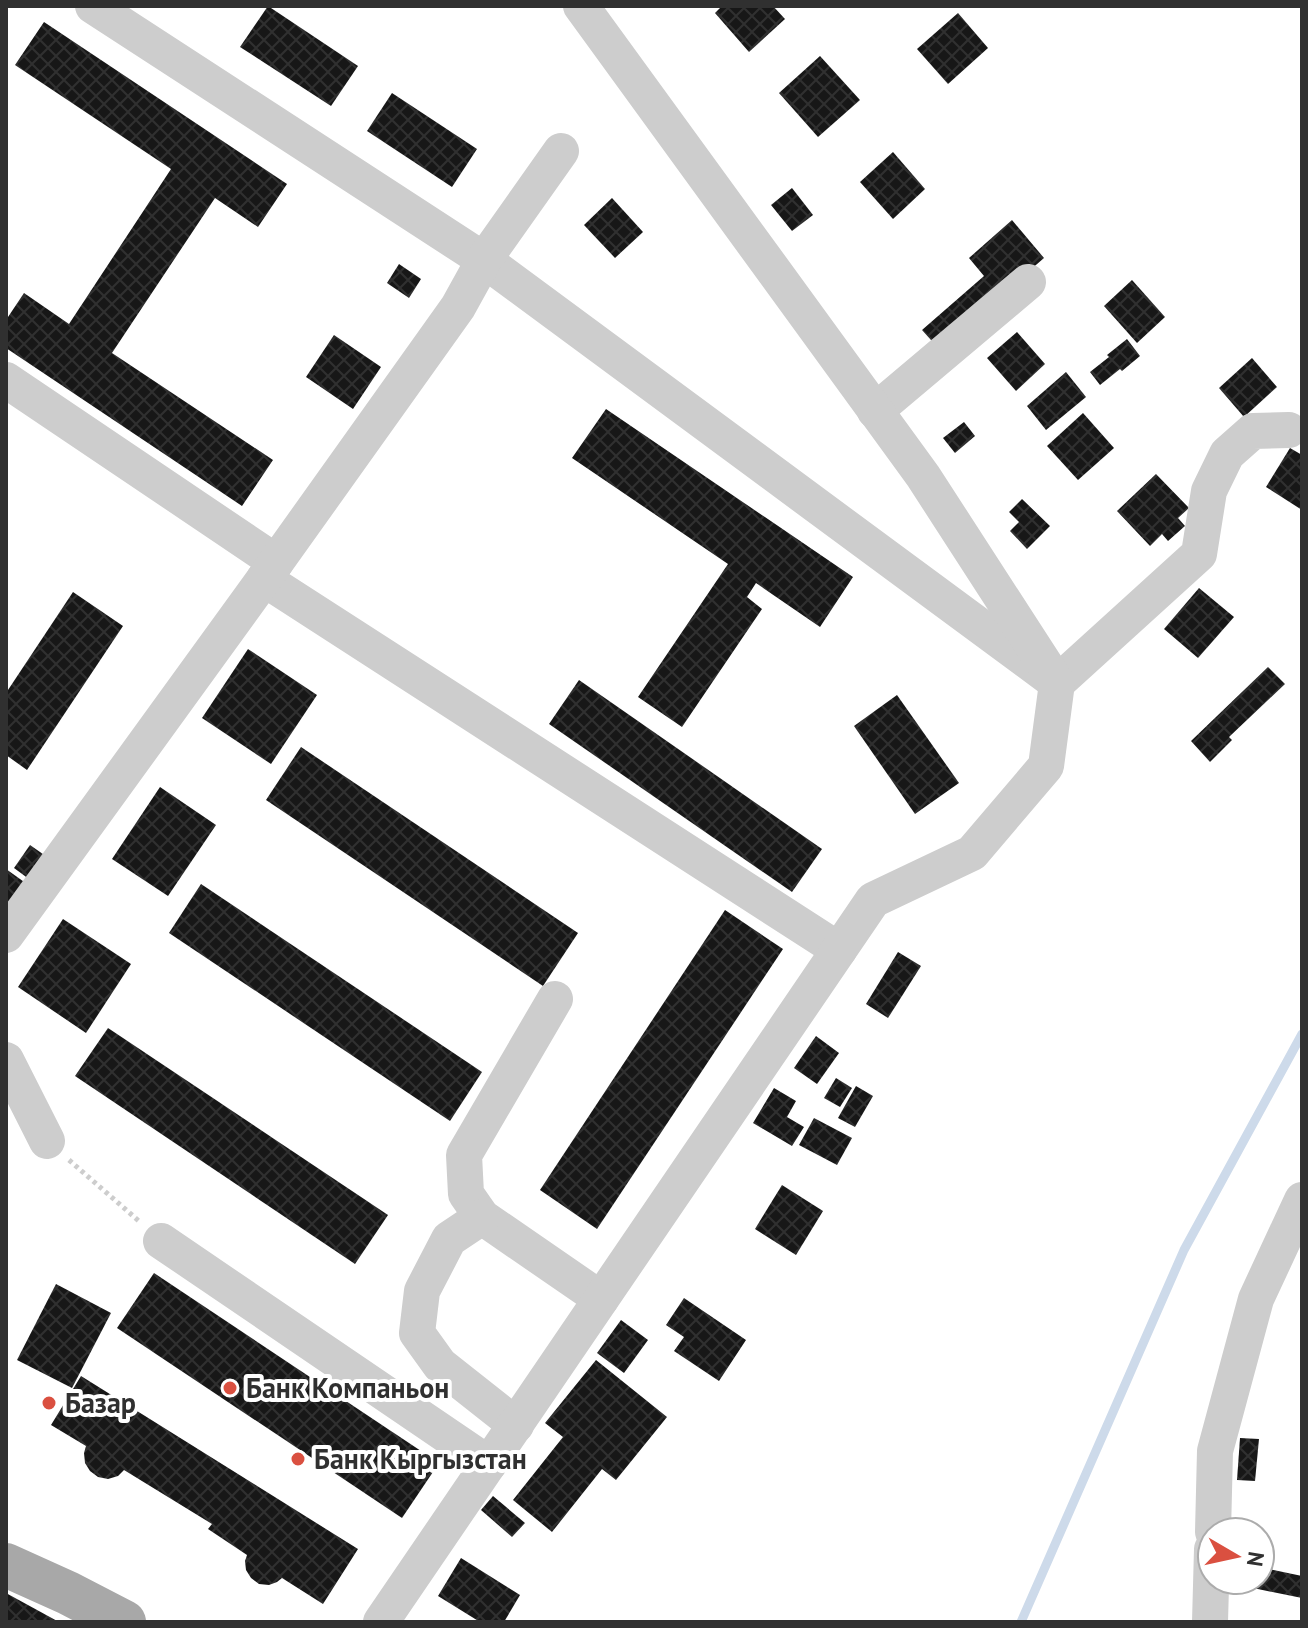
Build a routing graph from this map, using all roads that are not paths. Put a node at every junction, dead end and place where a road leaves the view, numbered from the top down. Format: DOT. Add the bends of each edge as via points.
graph roads {
  1 [pos="93,6"];
  2 [pos="581,6"];
  3 [pos="561,151"];
  4 [pos="484,260"];
  5 [pos="1028,282"];
  6 [pos="6,380"];
  7 [pos="875,411"];
  8 [pos="1289,430"];
  9 [pos="270,570"];
  10 [pos="1057,683"];
  11 [pos="6,935"];
  12 [pos="839,950"];
  13 [pos="555,999"];
  14 [pos="6,1060"];
  15 [pos="47,1141"];
  16 [pos="1302,1200"];
  17 [pos="482,1217"];
  18 [pos="161,1241"];
  19 [pos="601,1299"];
  20 [pos="516,1425"];
  21 [pos="489,1464"];
  22 [pos="1213,1516"];
  23 [pos="6,1565"];
  24 [pos="1211,1596"];
  25 [pos="124,1622"];
  26 [pos="381,1622"];
  27 [pos="1210,1622"];
  1 -- 4 [label="street"];
  2 -- 7 [label="street"];
  3 -- 4 [label="street"];
  4 -- 9 [label="street" via="458,307"];
  4 -- 10 [label="street"];
  5 -- 7 [label="street"];
  6 -- 9 [label="street"];
  7 -- 10 [label="street"];
  8 -- 10 [label="street" via="1253,431 1227,454 1209,491 1199,554"];
  9 -- 11 [label="street"];
  9 -- 12 [label="street"];
  10 -- 12 [label="street" via="1046,766 972,853 873,900"];
  12 -- 19 [label="street"];
  13 -- 17 [label="street" via="464,1155 466,1194"];
  14 -- 15 [label="street"];
  16 -- 22 [label="street" via="1256,1299 1215,1451"];
  17 -- 19 [label="street"];
  17 -- 20 [label="street" via="449,1239 422,1291 417,1333 440,1365"];
  18 -- 21 [label="street"];
  19 -- 20 [label="street"];
  20 -- 21 [label="street"];
  21 -- 26 [label="street"];
  23 -- 25 [label="main road"];
  24 -- 27 [label="street"];
}
